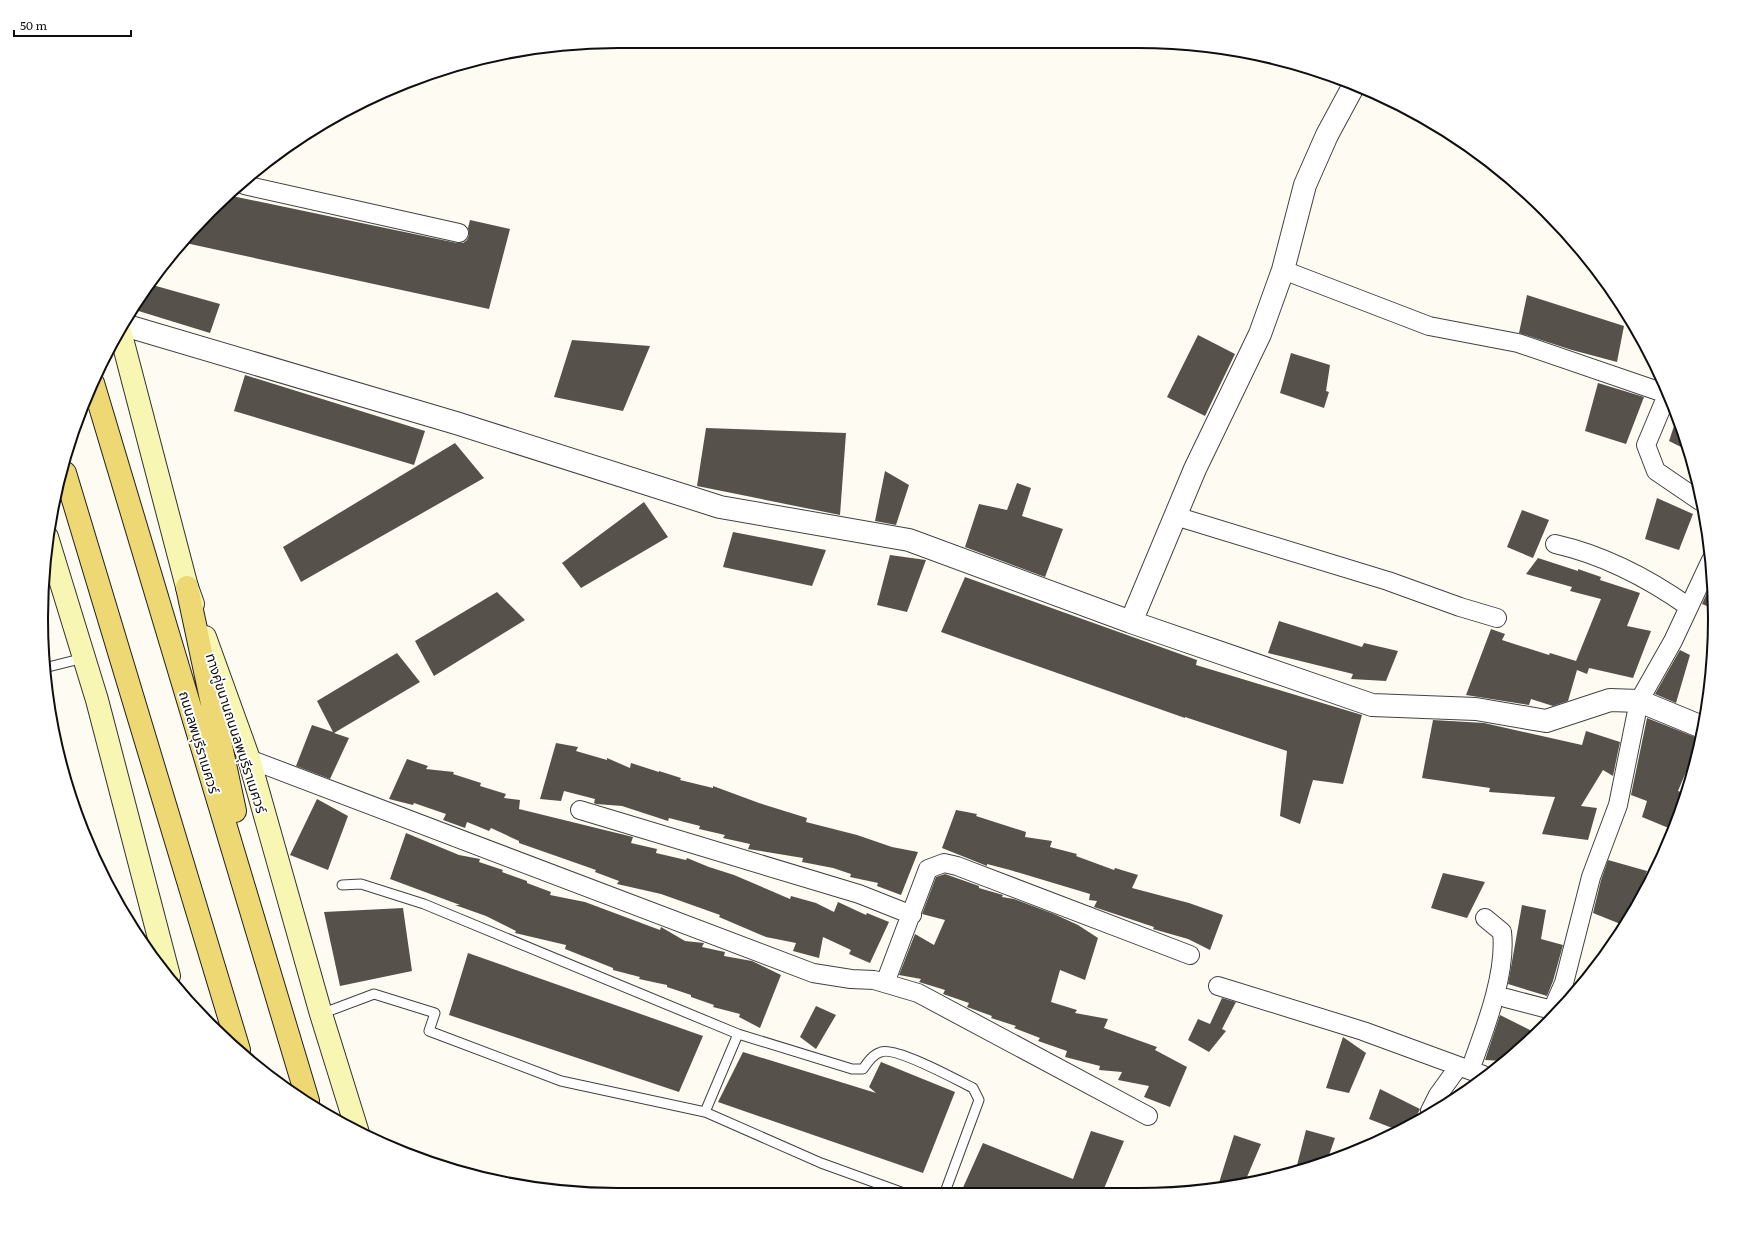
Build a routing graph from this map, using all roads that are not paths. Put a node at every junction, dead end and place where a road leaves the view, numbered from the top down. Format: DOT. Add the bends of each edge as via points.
graph roads {
  1 [pos="1352,89"];
  2 [pos="246,186"];
  3 [pos="459,233"];
  4 [pos="1283,270"];
  5 [pos="129,325"];
  6 [pos="122,337"];
  7 [pos="95,391"];
  8 [pos="1661,392"];
  9 [pos="1665,399"];
  10 [pos="66,476"];
  11 [pos="1695,498"];
  12 [pos="1175,516"];
  13 [pos="1555,544"];
  14 [pos="52,554"];
  15 [pos="1706,571"];
  16 [pos="187,587"];
  17 [pos="1689,607"];
  18 [pos="1497,618"];
  19 [pos="1131,622"];
  20 [pos="84,658"];
  21 [pos="50,666"];
  22 [pos="1639,701"];
  23 [pos="1698,725"];
  24 [pos="249,759"];
  25 [pos="580,810"];
  26 [pos="342,885"];
  27 [pos="912,915"];
  28 [pos="1485,918"];
  29 [pos="1190,955"];
  30 [pos="266,962"];
  31 [pos="166,965"];
  32 [pos="885,983"];
  33 [pos="1218,986"];
  34 [pos="1506,998"];
  35 [pos="1552,1009"];
  36 [pos="1552,1010"];
  37 [pos="321,1014"];
  38 [pos="738,1034"];
  39 [pos="236,1042"];
  40 [pos="1471,1070"];
  41 [pos="306,1095"];
  42 [pos="1432,1106"];
  43 [pos="705,1112"];
  44 [pos="1148,1116"];
  45 [pos="355,1123"];
  46 [pos="890,1188"];
  47 [pos="946,1188"];
  1 -- 4 [label="street" via="1327,135 1305,185"];
  2 -- 3 [label="street"];
  4 -- 8 [label="street" via="1429,326 1518,343"];
  4 -- 12 [label="street" via="1260,334"];
  5 -- 19 [label="street" via="456,423 720,507 908,540"];
  6 -- 16 [label="main road, ทางคู่ขนานถนนลพบุรีราเมศวร์"];
  7 -- 30 [label="main road, ถนนลพบุรีราเมศวร์"];
  9 -- 11 [label="street" via="1646,445 1656,471"];
  10 -- 39 [label="main road"];
  12 -- 18 [label="street" via="1388,581"];
  12 -- 19 [label="street"];
  13 -- 17 [label="street" via="1577,549 1622,567 1659,586"];
  14 -- 20 [label="main road"];
  15 -- 17 [label="street"];
  16 -- 24 [label="main road, ทางคู่ขนานถนนลพบุรีราเมศวร์"];
  16 -- 30 [label="main road"];
  17 -- 22 [label="street"];
  19 -- 22 [label="street" via="1372,705 1476,709 1546,721 1610,700"];
  20 -- 21 [label="lane"];
  20 -- 31 [label="main road"];
  22 -- 23 [label="street"];
  22 -- 35 [label="street" via="1618,806 1591,877 1564,983"];
  24 -- 32 [label="street" via="813,973"];
  24 -- 37 [label="main road, ทางคู่ขนานถนนลพบุรีราเมศวร์"];
  25 -- 27 [label="street" via="859,894"];
  26 -- 38 [label="lane" via="361,884 424,904"];
  27 -- 29 [label="street" via="928,869 944,863"];
  27 -- 32 [label="street"];
  28 -- 40 [label="street" via="1502,932 1503,944 1492,1007"];
  30 -- 41 [label="main road, ถนนลพบุรีราเมศวร์"];
  32 -- 44 [label="street" via="918,993"];
  33 -- 40 [label="street" via="1363,1031"];
  34 -- 36 [label="street"];
  37 -- 43 [label="lane" via="374,994 435,1013 429,1031 562,1081"];
  37 -- 45 [label="main road, ทางคู่ขนานถนนลพบุรีราเมศวร์"];
  38 -- 43 [label="lane"];
  38 -- 47 [label="lane" via="852,1069 863,1069 881,1051 897,1052 973,1088 979,1100"];
  40 -- 42 [label="street" via="1438,1095"];
  43 -- 46 [label="lane" via="821,1162"];
}
